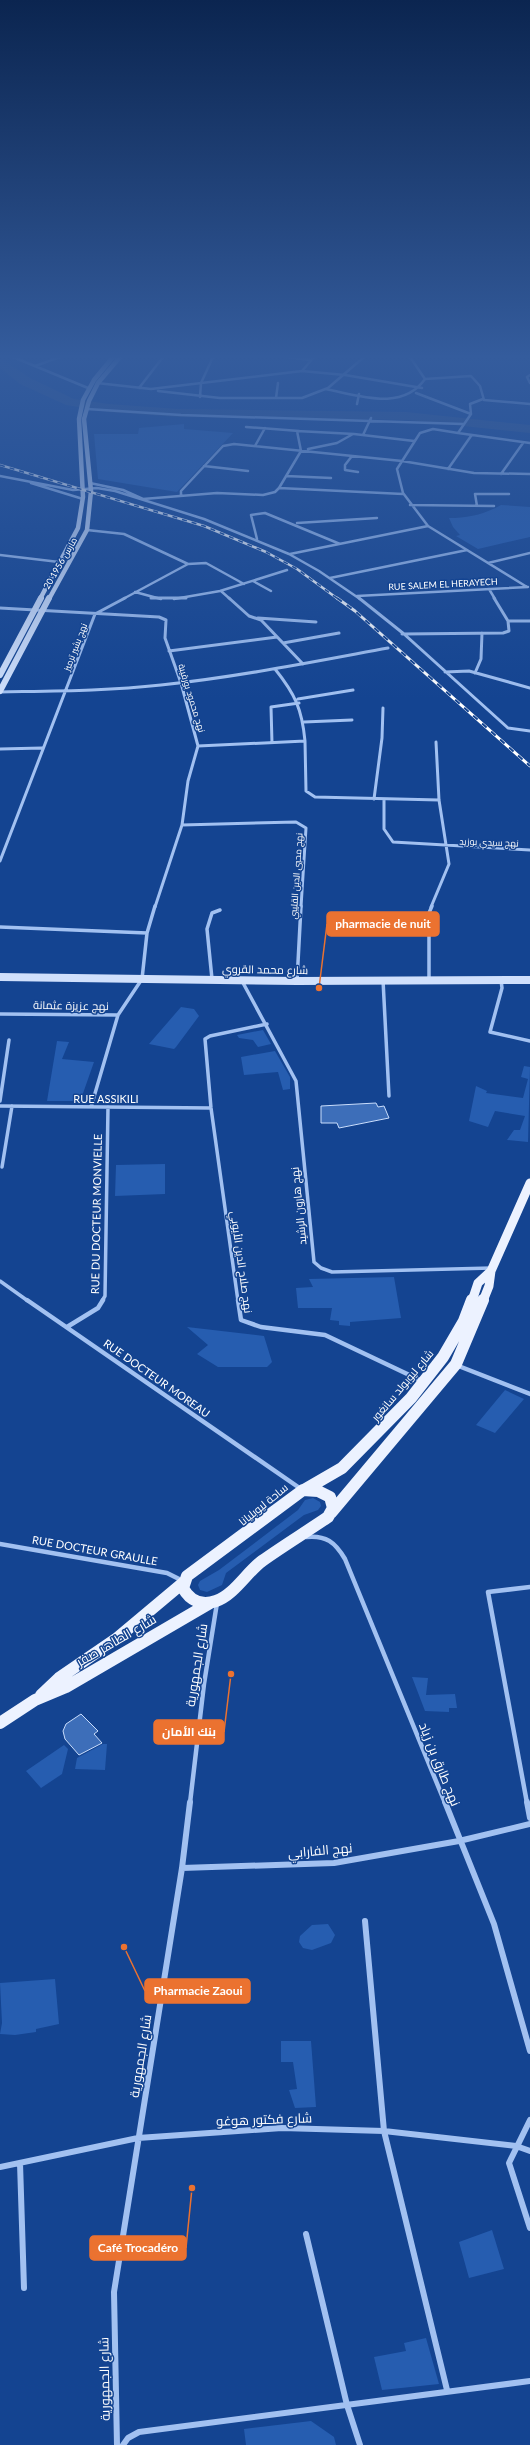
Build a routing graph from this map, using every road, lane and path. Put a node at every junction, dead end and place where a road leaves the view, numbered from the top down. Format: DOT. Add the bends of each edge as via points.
graph roads {
  1 [pos="81,471"];
  2 [pos="89,471"];
  3 [pos="199,471"];
  4 [pos="289,471"];
  5 [pos="348,471"];
  6 [pos="398,471"];
  7 [pos="470,471"];
  8 [pos="503,471"];
  9 [pos="358,472"];
  10 [pos="501,474"];
  11 [pos="530,474"];
  12 [pos="0,476"];
  13 [pos="286,476"];
  14 [pos="15,478"];
  15 [pos="331,478"];
  16 [pos="90,485"];
  17 [pos="279,488"];
  18 [pos="83,489"];
  19 [pos="403,494"];
  20 [pos="509,494"];
  21 [pos="182,496"];
  22 [pos="83,499"];
  23 [pos="143,499"];
  24 [pos="410,505"];
  25 [pos="477,506"];
  26 [pos="494,506"];
  27 [pos="377,518"];
  28 [pos="294,523"];
  29 [pos="428,526"];
  30 [pos="87,530"];
  31 [pos="257,539"];
  32 [pos="340,544"];
  33 [pos="467,550"];
  34 [pos="530,553"];
  35 [pos="290,554"];
  36 [pos="0,555"];
  37 [pos="59,562"];
  38 [pos="488,563"];
  39 [pos="188,564"];
  40 [pos="287,570"];
  41 [pos="330,578"];
  42 [pos="253,581"];
  43 [pos="244,584"];
  44 [pos="529,587"];
  45 [pos="489,589"];
  46 [pos="221,591"];
  47 [pos="271,591"];
  48 [pos="135,592"];
  49 [pos="356,596"];
  50 [pos="0,608"];
  51 [pos="34,610"];
  52 [pos="43,610"];
  53 [pos="95,614"];
  54 [pos="256,618"];
  55 [pos="508,621"];
  56 [pos="530,621"];
  57 [pos="316,622"];
  58 [pos="338,633"];
  59 [pos="482,633"];
  60 [pos="402,634"];
  61 [pos="277,637"];
  62 [pos="282,643"];
  63 [pos="388,648"];
  64 [pos="169,651"];
  65 [pos="303,664"];
  66 [pos="274,669"];
  67 [pos="445,672"];
  68 [pos="475,673"];
  69 [pos="0,675"];
  70 [pos="181,683"];
  71 [pos="530,688"];
  72 [pos="66,690"];
  73 [pos="353,690"];
  74 [pos="0,692"];
  75 [pos="299,701"];
  76 [pos="383,708"];
  77 [pos="352,720"];
  78 [pos="304,722"];
  79 [pos="530,731"];
  80 [pos="305,741"];
  81 [pos="436,742"];
  82 [pos="272,743"];
  83 [pos="198,746"];
  84 [pos="42,748"];
  85 [pos="0,749"];
  86 [pos="374,799"];
  87 [pos="384,799"];
  88 [pos="438,800"];
  89 [pos="182,825"];
  90 [pos="448,847"];
  91 [pos="530,850"];
  92 [pos="0,861"];
  93 [pos="220,910"];
  94 [pos="0,927"];
  95 [pos="147,933"];
  96 [pos="0,977"];
  97 [pos="142,979"];
  98 [pos="212,979"];
  99 [pos="242,980"];
  100 [pos="298,980"];
  101 [pos="383,980"];
  102 [pos="429,980"];
  103 [pos="501,980"];
  104 [pos="530,980"];
  105 [pos="0,1014"];
  106 [pos="118,1015"];
  107 [pos="267,1024"];
  108 [pos="9,1040"];
  109 [pos="530,1041"];
  110 [pos="388,1096"];
  111 [pos="0,1101"];
  112 [pos="0,1106"];
  113 [pos="12,1106"];
  114 [pos="91,1107"];
  115 [pos="108,1107"];
  116 [pos="211,1108"];
  117 [pos="2,1167"];
  118 [pos="530,1183"];
  119 [pos="491,1270"];
  120 [pos="0,1281"];
  121 [pos="67,1327"];
  122 [pos="456,1364"];
  123 [pos="425,1382"];
  124 [pos="530,1394"];
  125 [pos="303,1490"];
  126 [pos="331,1512"];
  127 [pos="0,1544"];
  128 [pos="283,1545"];
  129 [pos="184,1582"];
  130 [pos="530,1587"];
  131 [pos="214,1602"];
  132 [pos="35,1700"];
  133 [pos="0,1723"];
  134 [pos="530,1818"];
  135 [pos="530,1824"];
  136 [pos="460,1841"];
  137 [pos="182,1868"];
  138 [pos="365,1921"];
  139 [pos="530,2051"];
  140 [pos="530,2120"];
  141 [pos="384,2131"];
  142 [pos="138,2138"];
  143 [pos="516,2146"];
  144 [pos="530,2151"];
  145 [pos="20,2163"];
  146 [pos="0,2167"];
  147 [pos="530,2228"];
  148 [pos="306,2234"];
  149 [pos="24,2288"];
  150 [pos="530,2382"];
  151 [pos="447,2390"];
  152 [pos="347,2405"];
  153 [pos="117,2445"];
  154 [pos="123,2445"];
  155 [pos="360,2445"];
  1 -- 18 [label="main road, 20 مارس 1956"];
  2 -- 16 [label="main road, 20 مارس 1956"];
  3 -- 21 [label="street" via="181,492"];
  4 -- 13 [label="street"];
  5 -- 9 [label="street"];
  6 -- 19 [label="street"];
  7 -- 10 [label="street"];
  8 -- 10 [label="street"];
  10 -- 11 [label="street"];
  12 -- 14 [label="street"];
  13 -- 15 [label="street"];
  13 -- 17 [label="street"];
  14 -- 18 [label="street" via="68,490"];
  14 -- 22 [label="street"];
  16 -- 18 [label="street"];
  16 -- 23 [label="street"];
  16 -- 23 [label="street" via="123,490"];
  16 -- 30 [label="main road, 20 مارس 1956"];
  17 -- 19 [label="street"];
  17 -- 21 [label="street" via="275,492 263,495 217,493"];
  18 -- 22 [label="main road, 20 مارس 1956"];
  19 -- 24 [label="street"];
  20 -- 25 [label="street" via="476,494"];
  21 -- 23 [label="street"];
  22 -- 37 [label="main road, 20 مارس 1956" via="78,530"];
  23 -- 31 [label="street"];
  24 -- 25 [label="street"];
  24 -- 29 [label="street"];
  25 -- 26 [label="street"];
  27 -- 28 [label="street"];
  28 -- 31 [label="street" via="266,513 251,515"];
  28 -- 32 [label="street"];
  29 -- 32 [label="street"];
  29 -- 33 [label="street"];
  30 -- 39 [label="street" via="124,534"];
  30 -- 52 [label="main road, 20 مارس 1956"];
  31 -- 35 [label="street"];
  32 -- 35 [label="street"];
  33 -- 38 [label="street"];
  33 -- 41 [label="street"];
  34 -- 38 [label="street"];
  35 -- 41 [label="street"];
  36 -- 37 [label="street"];
  37 -- 51 [label="main road, 20 مارس 1956"];
  38 -- 44 [label="street"];
  39 -- 43 [label="street" via="206,563"];
  39 -- 48 [label="street, نهج بشير ترميز"];
  40 -- 42 [label="street"];
  41 -- 49 [label="street"];
  42 -- 43 [label="street"];
  42 -- 47 [label="street"];
  43 -- 46 [label="street"];
  44 -- 45 [label="street, RUE SALEM EL HERAYECH"];
  45 -- 49 [label="street, RUE SALEM EL HERAYECH"];
  45 -- 55 [label="street"];
  46 -- 48 [label="street" via="164,598 152,598"];
  46 -- 54 [label="street" via="249,616"];
  48 -- 53 [label="street, نهج بشير ترميز"];
  49 -- 60 [label="street"];
  50 -- 51 [label="street, نهج محمود بورقيبة"];
  51 -- 52 [label="street, نهج محمود بورقيبة"];
  51 -- 69 [label="main road, 20 مارس 1956"];
  52 -- 53 [label="street, نهج محمود بورقيبة"];
  52 -- 74 [label="main road, 20 مارس 1956"];
  53 -- 64 [label="street, نهج محمود بورقيبة" via="164,618 165,638"];
  53 -- 72 [label="street, نهج بشير ترميز"];
  54 -- 57 [label="street"];
  54 -- 61 [label="street"];
  55 -- 56 [label="street"];
  55 -- 59 [label="street" via="508,632"];
  58 -- 62 [label="street"];
  59 -- 60 [label="street"];
  59 -- 68 [label="street" via="481,659"];
  60 -- 67 [label="street"];
  61 -- 62 [label="street"];
  61 -- 64 [label="street"];
  62 -- 65 [label="street"];
  63 -- 65 [label="street"];
  64 -- 70 [label="street, نهج محمود بورقيبة"];
  65 -- 66 [label="street"];
  66 -- 70 [label="street"];
  66 -- 75 [label="street"];
  67 -- 68 [label="street" via="462,670"];
  67 -- 79 [label="street" via="508,728"];
  68 -- 71 [label="street"];
  70 -- 72 [label="street"];
  70 -- 83 [label="street, نهج محمود بورقيبة"];
  72 -- 74 [label="street"];
  72 -- 84 [label="street, نهج بشير ترميز"];
  73 -- 75 [label="street"];
  75 -- 78 [label="street"];
  75 -- 82 [label="street" via="271,707"];
  76 -- 86 [label="street"];
  77 -- 78 [label="street"];
  78 -- 80 [label="street"];
  80 -- 82 [label="street"];
  80 -- 86 [label="street" via="308,794 325,798"];
  81 -- 88 [label="street"];
  82 -- 83 [label="street"];
  83 -- 89 [label="street, نهج محمود بورقيبة" via="188,781"];
  84 -- 85 [label="street"];
  84 -- 92 [label="street, نهج بشير ترميز"];
  86 -- 87 [label="street"];
  87 -- 88 [label="street"];
  87 -- 90 [label="street, نهج سيدي بوزيد" via="385,830 389,840 402,844"];
  88 -- 90 [label="street"];
  89 -- 95 [label="street, نهج محمود بورقيبة"];
  89 -- 100 [label="street, نهج محيي الدين القليبي" via="296,822 306,828"];
  90 -- 91 [label="street, نهج سيدي بوزيد"];
  90 -- 102 [label="street" via="449,864 428,921"];
  93 -- 98 [label="street" via="212,913 206,929"];
  94 -- 95 [label="street"];
  95 -- 97 [label="street, نهج محمود بورقيبة"];
  96 -- 97 [label="main road, شارع محمد القروي"];
  97 -- 98 [label="main road, شارع محمد القروي"];
  97 -- 106 [label="street"];
  98 -- 99 [label="main road, شارع محمد القروي"];
  99 -- 100 [label="main road, شارع محمد القروي"];
  99 -- 107 [label="street, نهج هارون الرشيد"];
  100 -- 101 [label="main road, شارع محمد القروي"];
  101 -- 102 [label="main road, شارع محمد القروي"];
  101 -- 110 [label="street"];
  102 -- 103 [label="main road, شارع محمد القروي"];
  103 -- 104 [label="main road, شارع محمد القروي"];
  103 -- 109 [label="street" via="502,988 490,1032"];
  105 -- 106 [label="street, نهج عزيزة عثمانة"];
  106 -- 114 [label="street, نهج عزيزة عثمانة"];
  107 -- 116 [label="street" via="205,1039"];
  107 -- 119 [label="street, نهج هارون الرشيد" via="296,1081 312,1258 317,1266 332,1272"];
  108 -- 111 [label="street"];
  112 -- 113 [label="street, RUE ASSIKILI"];
  113 -- 114 [label="street, RUE ASSIKILI"];
  113 -- 117 [label="street"];
  114 -- 115 [label="street, RUE ASSIKILI"];
  115 -- 116 [label="street, RUE ASSIKILI"];
  115 -- 121 [label="street, RUE DU DOCTEUR MONVIELLE" via="105,1296 98,1308"];
  116 -- 123 [label="street, نهج صلاح الدين الأيوبي" via="241,1320 260,1327 325,1335"];
  118 -- 119 [label="main road, شارع ليوبولد سانغور"];
  119 -- 122 [label="main road, شارع ليوبولد سانغور" via="489,1286"];
  119 -- 123 [label="main road, شارع ليوبولد سانغور" via="478,1283 464,1321"];
  120 -- 121 [label="street, RUE DOCTEUR MOREAU"];
  121 -- 125 [label="street, RUE DOCTEUR MOREAU"];
  122 -- 124 [label="street"];
  122 -- 126 [label="main road, شارع ليوبولد سانغور"];
  123 -- 125 [label="main road, شارع ليوبولد سانغور" via="387,1425 342,1468"];
  125 -- 126 [label="main road, ساحة ليوبليانا" via="325,1494 332,1502"];
  125 -- 129 [label="main road, ساحة ليوبليانا" via="187,1576"];
  126 -- 128 [label="main road"];
  127 -- 129 [label="street, RUE DOCTEUR GRAULLE" via="167,1573"];
  128 -- 131 [label="main road"];
  128 -- 136 [label="street, نهج طارق بن زياد" via="304,1537 321,1536 336,1544 340,1550"];
  129 -- 131 [label="main road" via="183,1588 190,1598 203,1603"];
  129 -- 132 [label="main road, شارع الطاهر صفر" via="116,1639 59,1678"];
  130 -- 134 [label="street" via="488,1592"];
  131 -- 132 [label="main road, شارع الطاهر صفر" via="66,1687"];
  131 -- 137 [label="street, شارع الجمهورية"];
  132 -- 133 [label="main road, شارع الطاهر صفر"];
  135 -- 136 [label="street, نهج الفارابي"];
  136 -- 137 [label="street, نهج الفارابي" via="334,1863"];
  136 -- 139 [label="street, نهج طارق بن زياد" via="494,1924"];
  137 -- 142 [label="street, شارع الجمهورية"];
  138 -- 141 [label="street"];
  140 -- 143 [label="street"];
  141 -- 142 [label="street, شارع فكتور هوغو" via="282,2128"];
  141 -- 143 [label="street, شارع فكتور هوغو"];
  141 -- 151 [label="street"];
  142 -- 145 [label="street, شارع فكتور هوغو"];
  142 -- 153 [label="street, شارع الجمهورية" via="114,2292"];
  143 -- 144 [label="street, شارع فكتور هوغو"];
  143 -- 147 [label="street" via="509,2163"];
  145 -- 146 [label="street, شارع فكتور هوغو"];
  145 -- 149 [label="street"];
  148 -- 152 [label="street"];
  150 -- 151 [label="street"];
  151 -- 152 [label="street"];
  152 -- 154 [label="street" via="139,2432 128,2438"];
  152 -- 155 [label="street"];
}
